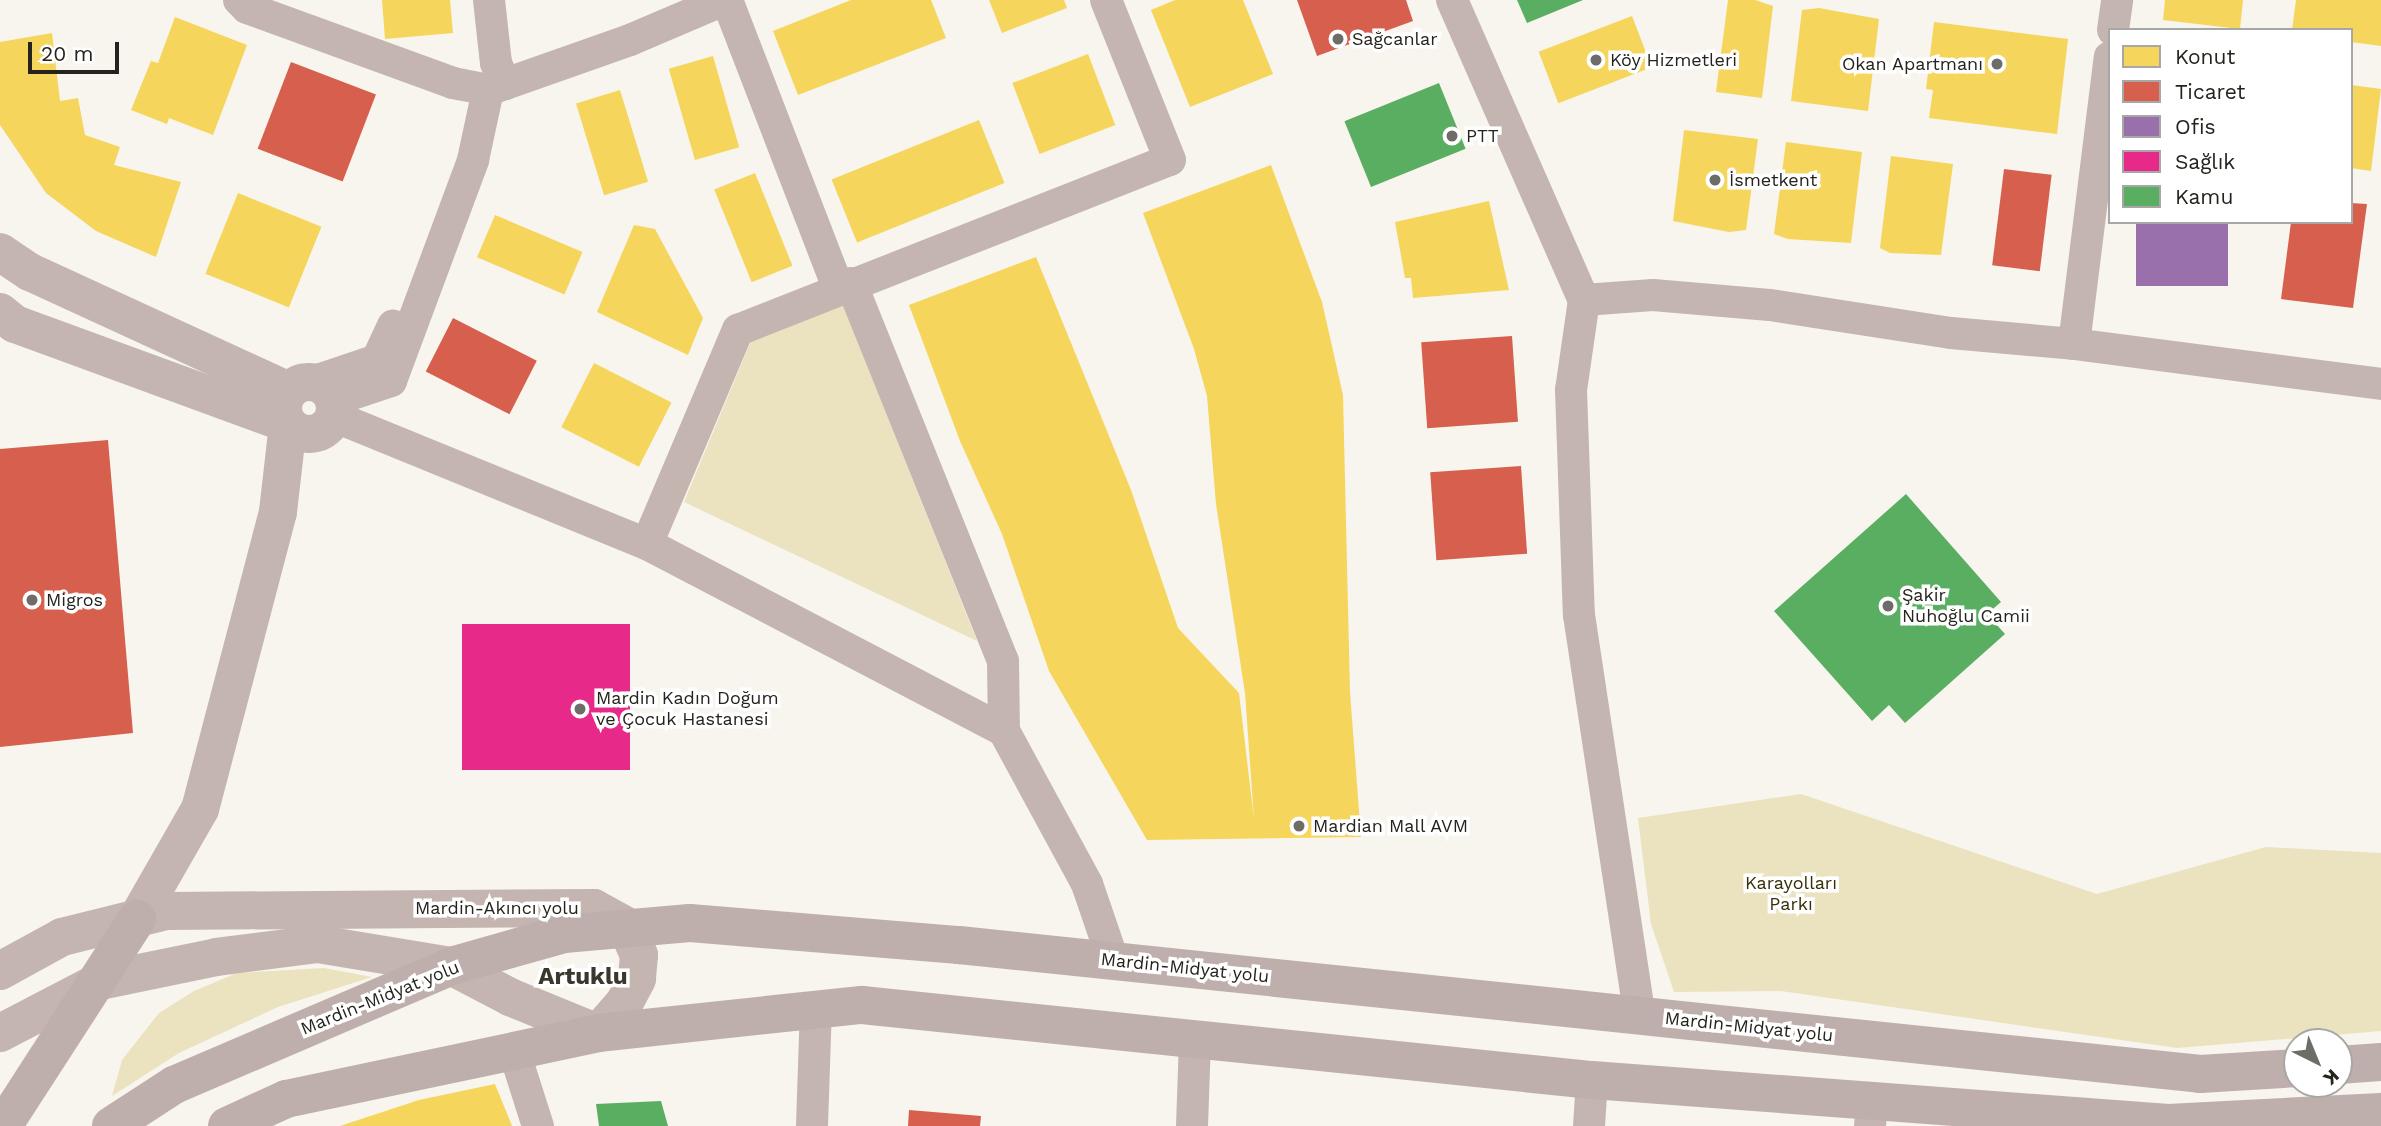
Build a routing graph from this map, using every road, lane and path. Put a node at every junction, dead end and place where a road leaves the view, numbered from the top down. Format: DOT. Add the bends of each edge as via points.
graph roads {
  1 [pos="239,0"];
  2 [pos="489,0"];
  3 [pos="725,0"];
  4 [pos="1106,0"];
  5 [pos="1452,0"];
  6 [pos="2117,0"];
  7 [pos="2113,28"];
  8 [pos="2108,73"];
  9 [pos="497,87"];
  10 [pos="0,251"];
  11 [pos="845,286"];
  12 [pos="1584,300"];
  13 [pos="0,312"];
  14 [pos="2074,344"];
  15 [pos="2381,384"];
  16 [pos="311,403"];
  17 [pos="647,544"];
  18 [pos="1004,731"];
  19 [pos="610,917"];
  20 [pos="136,919"];
  21 [pos="1113,961"];
  22 [pos="451,966"];
  23 [pos="0,971"];
  24 [pos="100,981"];
  25 [pos="816,1008"];
  26 [pos="1640,1016"];
  27 [pos="0,1033"];
  28 [pos="598,1033"];
  29 [pos="1195,1039"];
  30 [pos="514,1051"];
  31 [pos="2381,1062"];
  32 [pos="2353,1064"];
  33 [pos="2283,1069"];
  34 [pos="1592,1080"];
  35 [pos="2329,1112"];
  36 [pos="2381,1112"];
  37 [pos="1871,1114"];
  38 [pos="2381,1124"];
  39 [pos="3,1126"];
  40 [pos="111,1126"];
  41 [pos="227,1126"];
  42 [pos="538,1126"];
  43 [pos="812,1126"];
  44 [pos="1192,1126"];
  45 [pos="1589,1126"];
  1 -- 9 [label="street" via="247,8 440,78"];
  2 -- 9 [label="street"];
  3 -- 9 [label="street" via="630,40"];
  3 -- 11 [label="street"];
  4 -- 11 [label="street" via="1170,160"];
  5 -- 12 [label="street"];
  6 -- 7 [label="street"];
  8 -- 14 [label="street"];
  9 -- 16 [label="street" via="391,381"];
  10 -- 16 [label="main road" via="30,272"];
  11 -- 17 [label="street" via="738,330"];
  11 -- 18 [label="street" via="1003,661"];
  12 -- 14 [label="street" via="1653,295 1757,304 1951,333"];
  12 -- 26 [label="street" via="1571,390 1578,615"];
  13 -- 16 [label="main road" via="15,324"];
  14 -- 15 [label="street"];
  16 -- 17 [label="street"];
  16 -- 20 [label="main road" via="200,809"];
  17 -- 18 [label="street"];
  18 -- 21 [label="street" via="1087,884"];
  19 -- 20 [label="main road, Mardin-Akıncı yolu" via="166,911"];
  19 -- 21 [label="highway, Mardin-Midyat yolu"];
  19 -- 22 [label="highway, Mardin-Midyat yolu"];
  19 -- 28 [label="main road" via="639,955 637,979 625,1002"];
  20 -- 23 [label="main road, Mardin-Akıncı yolu" via="62,937"];
  20 -- 24 [label="highway"];
  21 -- 26 [label="highway, Mardin-Midyat yolu"];
  22 -- 24 [label="main road" via="318,944 217,957"];
  22 -- 28 [label="main road" via="510,997"];
  22 -- 40 [label="highway, Mardin-Midyat yolu" via="174,1085"];
  24 -- 27 [label="main road"];
  24 -- 39 [label="highway"];
  25 -- 28 [label="highway"];
  25 -- 29 [label="highway" via="862,1004"];
  25 -- 43 [label="street"];
  26 -- 33 [label="highway, Mardin-Midyat yolu" via="2200,1074"];
  28 -- 30 [label="highway"];
  29 -- 34 [label="highway"];
  29 -- 44 [label="street"];
  30 -- 41 [label="highway" via="286,1099"];
  30 -- 42 [label="street"];
  31 -- 32 [label="highway"];
  34 -- 37 [label="highway"];
  34 -- 45 [label="street"];
  35 -- 36 [label="highway"];
  35 -- 37 [label="highway" via="2168,1123"];
  35 -- 38 [label="street"];
}
